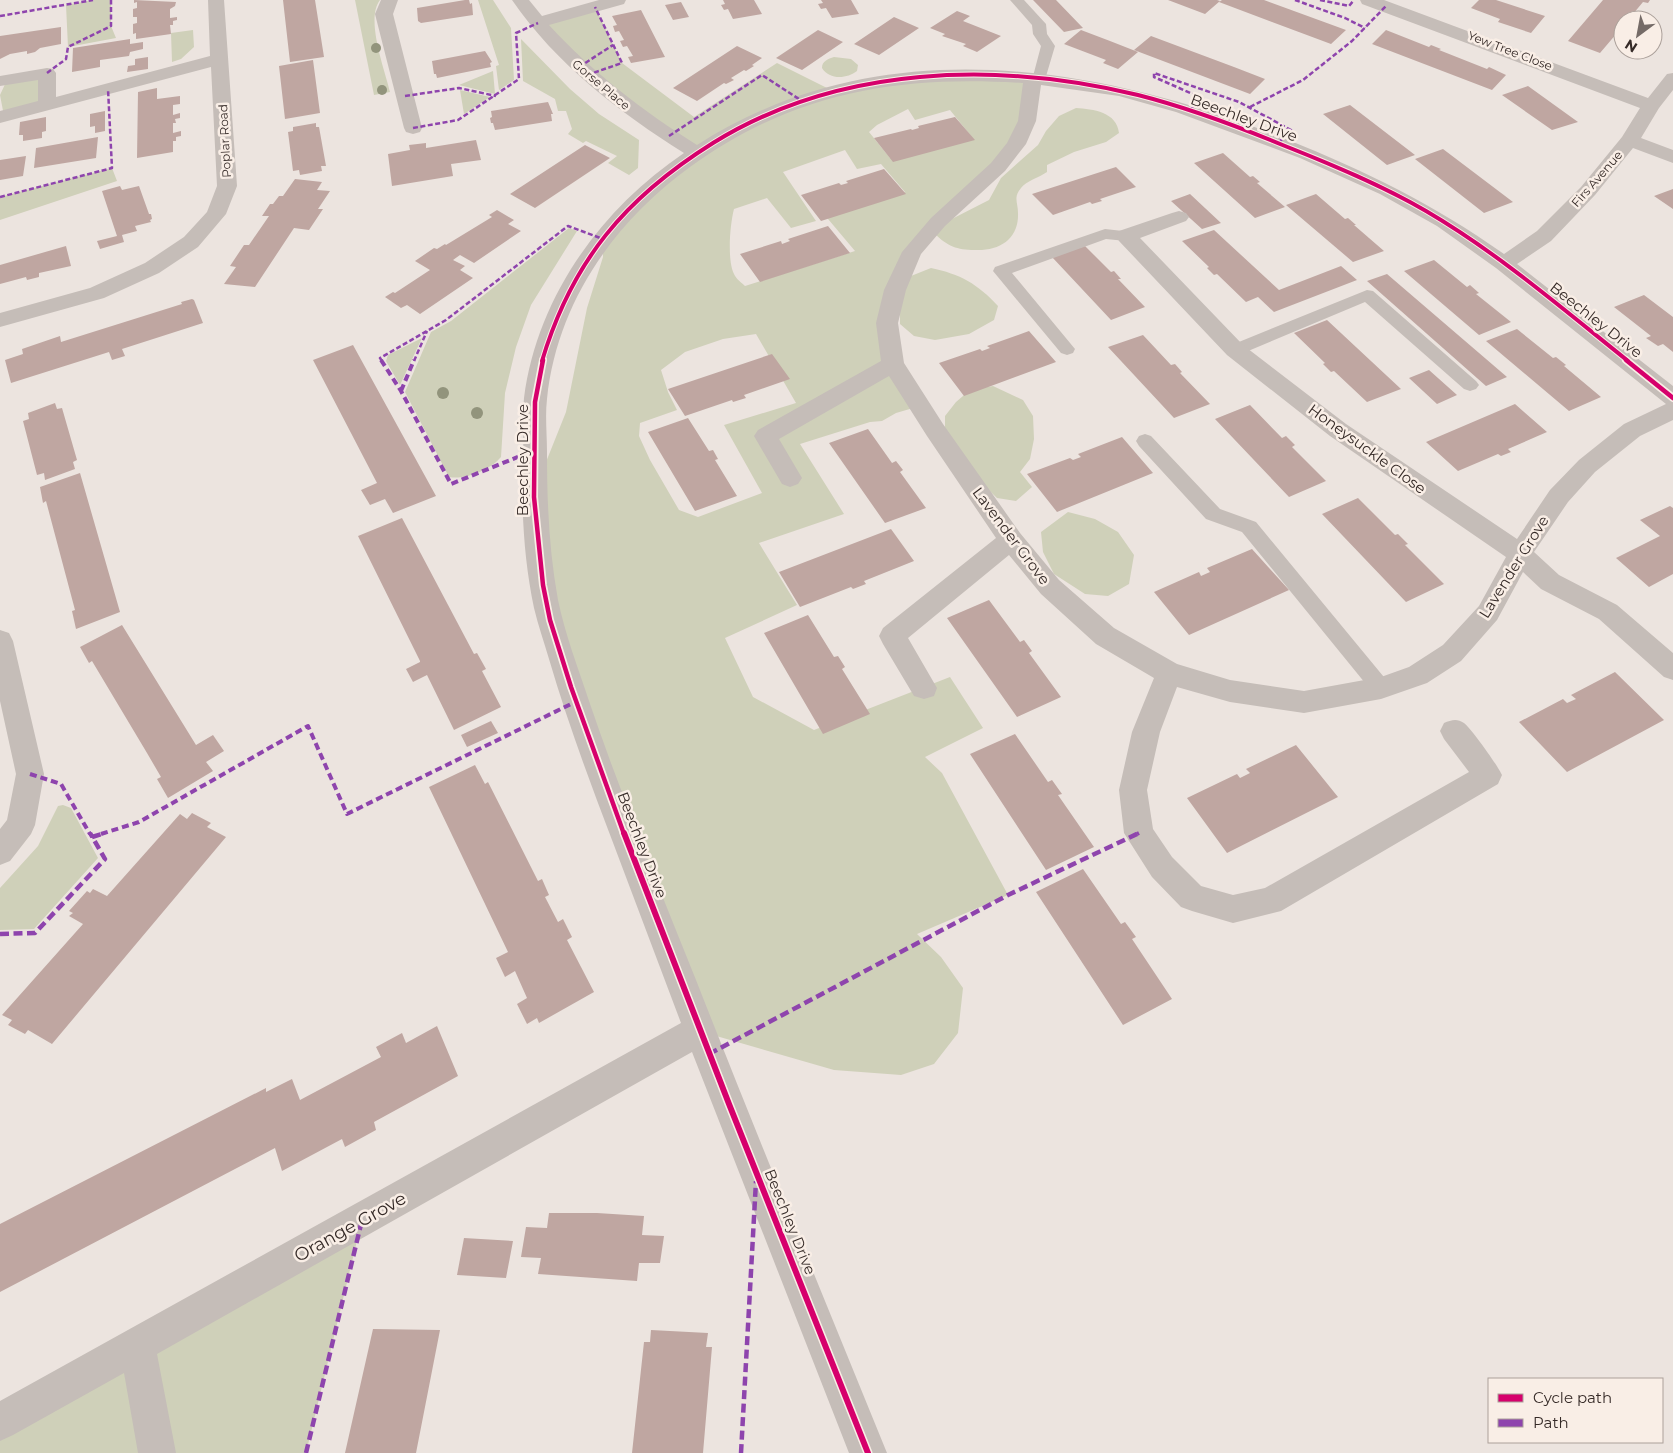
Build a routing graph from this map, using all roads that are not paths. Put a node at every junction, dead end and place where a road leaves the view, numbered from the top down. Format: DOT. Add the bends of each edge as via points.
graph roads {
  1 [pos="216,0"];
  2 [pos="390,0"];
  3 [pos="520,0"];
  4 [pos="618,0"];
  5 [pos="1018,0"];
  6 [pos="1368,0"];
  7 [pos="538,23"];
  8 [pos="220,59"];
  9 [pos="1673,78"];
  10 [pos="1036,80"];
  11 [pos="0,81"];
  12 [pos="47,106"];
  13 [pos="1651,106"];
  14 [pos="0,117"];
  15 [pos="413,128"];
  16 [pos="1630,140"];
  17 [pos="697,154"];
  18 [pos="1673,157"];
  19 [pos="1179,217"];
  20 [pos="1126,236"];
  21 [pos="1504,263"];
  22 [pos="0,320"];
  23 [pos="1067,349"];
  24 [pos="1236,350"];
  25 [pos="893,364"];
  26 [pos="1470,385"];
  27 [pos="1673,398"];
  28 [pos="1673,410"];
  29 [pos="1145,441"];
  30 [pos="790,478"];
  31 [pos="1011,540"];
  32 [pos="1520,554"];
  33 [pos="0,640"];
  34 [pos="1673,669"];
  35 [pos="1169,673"];
  36 [pos="924,688"];
  37 [pos="1381,688"];
  38 [pos="1454,731"];
  39 [pos="0,852"];
  40 [pos="699,1031"];
  41 [pos="137,1345"];
  42 [pos="0,1422"];
  43 [pos="157,1453"];
  44 [pos="868,1453"];
  1 -- 8 [label="street, Poplar Road"];
  2 -- 15 [label="street" via="384,14"];
  3 -- 7 [label="street, Gorse Place"];
  4 -- 7 [label="street"];
  5 -- 10 [label="lane" via="1039,24 1040,34 1048,46"];
  6 -- 13 [label="street, Yew Tree Close"];
  7 -- 17 [label="street, Gorse Place" via="566,56 597,83"];
  8 -- 12 [label="street"];
  8 -- 22 [label="street, Poplar Road" via="227,186 216,214 191,242 152,268 97,293"];
  9 -- 13 [label="street, Firs Avenue"];
  10 -- 17 [label="street, Beechley Drive" via="917,76 860,86 779,109"];
  10 -- 21 [label="street, Beechley Drive" via="1119,91 1190,110 1246,130 1369,182 1438,218"];
  10 -- 25 [label="street, Lavender Grove" via="1027,121 1016,144 998,167 938,222 912,252 895,290 887,323"];
  11 -- 12 [label="street" via="47,73"];
  12 -- 14 [label="street"];
  13 -- 16 [label="street, Firs Avenue"];
  16 -- 18 [label="street"];
  16 -- 21 [label="street, Firs Avenue" via="1588,191 1544,236"];
  17 -- 40 [label="street, Beechley Drive" via="663,176 620,217 566,293 545,348 535,399 534,492 545,601 575,702"];
  19 -- 20 [label="street"];
  20 -- 23 [label="lane" via="1105,234 1001,271"];
  20 -- 24 [label="street, Honeysuckle Close"];
  21 -- 27 [label="street, Beechley Drive"];
  24 -- 26 [label="lane" via="1367,296"];
  24 -- 32 [label="street, Honeysuckle Close" via="1338,430"];
  25 -- 30 [label="street" via="766,436"];
  25 -- 31 [label="street, Lavender Grove"];
  28 -- 32 [label="street, Lavender Grove" via="1632,430 1587,466 1559,496"];
  29 -- 37 [label="lane" via="1213,514 1249,527"];
  31 -- 35 [label="street, Lavender Grove" via="1050,587 1105,636"];
  31 -- 36 [label="street" via="892,636"];
  32 -- 34 [label="street, Honeysuckle Close" via="1550,582 1608,612"];
  32 -- 37 [label="street, Lavender Grove" via="1488,613 1452,653 1418,675"];
  33 -- 39 [label="street" via="30,774 21,824"];
  35 -- 37 [label="street, Lavender Grove" via="1230,691 1304,702"];
  35 -- 38 [label="street" via="1146,732 1133,790 1140,833 1162,867 1192,897 1234,909 1270,901 1488,775"];
  40 -- 41 [label="street, Orange Grove"];
  40 -- 44 [label="street, Beechley Drive"];
  41 -- 42 [label="street, Orange Grove"];
  41 -- 43 [label="street"];
}
